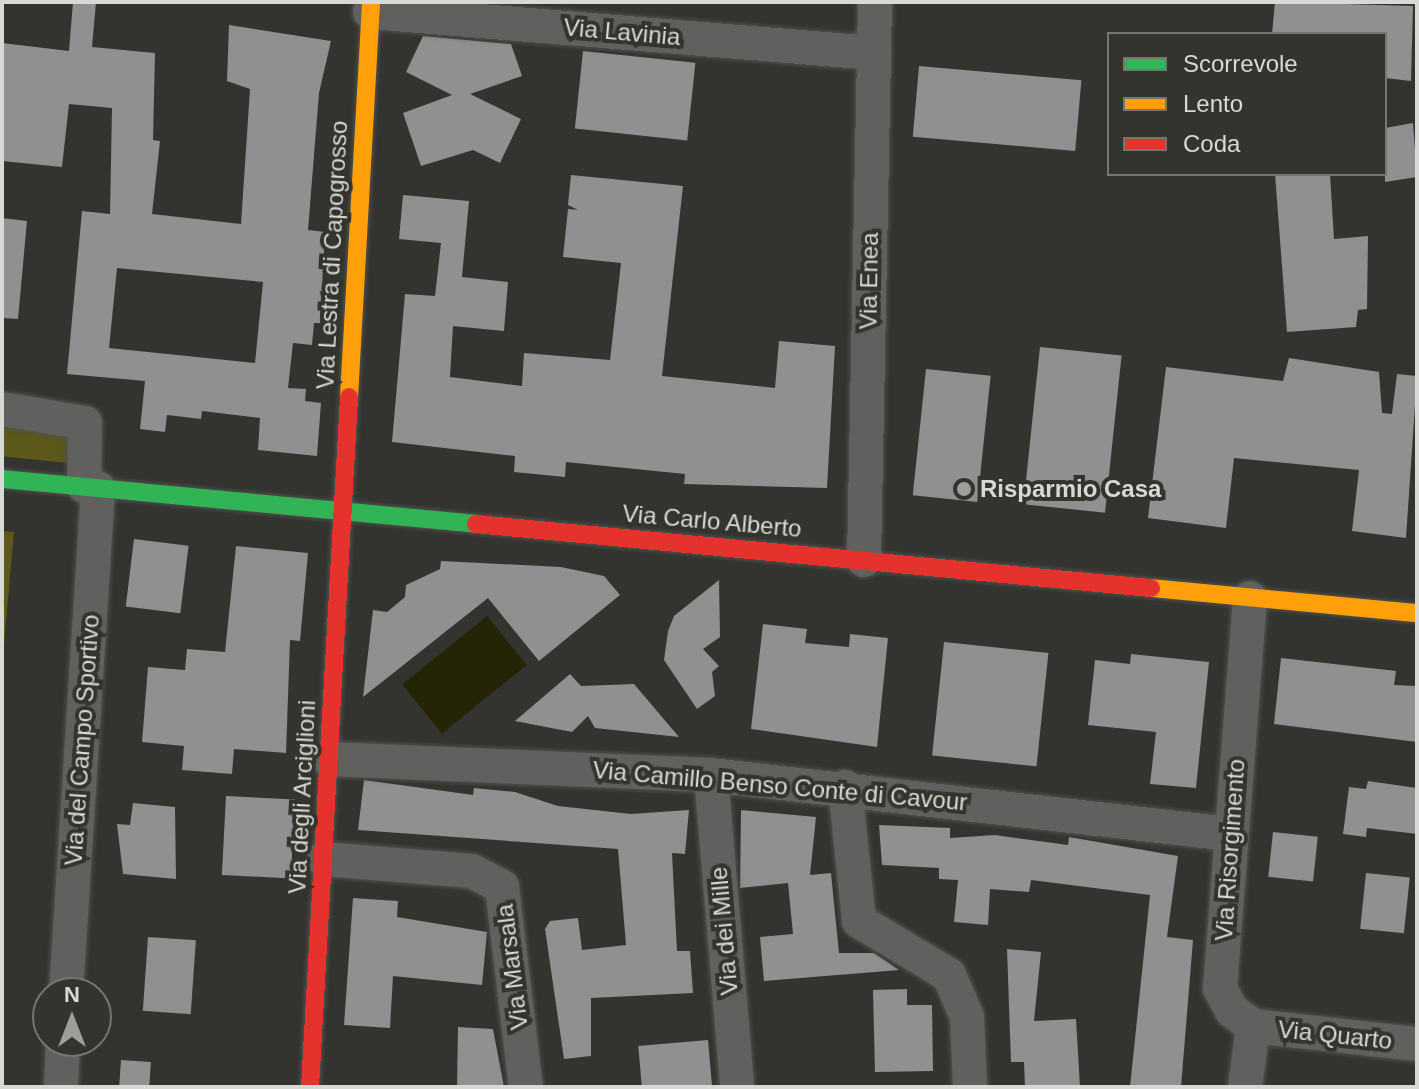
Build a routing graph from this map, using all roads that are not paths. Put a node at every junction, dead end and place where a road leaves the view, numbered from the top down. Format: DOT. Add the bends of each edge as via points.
graph roads {
  1 [pos="875,2"];
  2 [pos="370,7"];
  3 [pos="874,53"];
  4 [pos="2,409"];
  5 [pos="2,479"];
  6 [pos="91,487"];
  7 [pos="342,511"];
  8 [pos="864,560"];
  9 [pos="1250,598"];
  10 [pos="1417,613"];
  11 [pos="328,759"];
  12 [pos="711,775"];
  13 [pos="845,787"];
  14 [pos="1230,834"];
  15 [pos="323,859"];
  16 [pos="67,977"];
  17 [pos="1253,1026"];
  18 [pos="1417,1044"];
  19 [pos="62,1057"];
  20 [pos="61,1087"];
  21 [pos="310,1087"];
  22 [pos="526,1087"];
  23 [pos="737,1087"];
  24 [pos="970,1087"];
  25 [pos="1245,1087"];
  1 -- 3 [label="street, Via Enea"];
  2 -- 3 [label="street, Via Lavinia"];
  2 -- 7 [label="street, Via Lestra di Capogrosso"];
  3 -- 8 [label="street, Via Enea"];
  4 -- 6 [label="street, Via del Campo Sportivo" via="85,423"];
  5 -- 6 [label="street, Via Carlo Alberto"];
  6 -- 7 [label="street, Via Carlo Alberto"];
  6 -- 16 [label="street, Via del Campo Sportivo"];
  7 -- 8 [label="street, Via Carlo Alberto"];
  7 -- 11 [label="street, Via degli Arciglioni"];
  8 -- 9 [label="street, Via Carlo Alberto"];
  9 -- 10 [label="street, Via Carlo Alberto"];
  9 -- 14 [label="street, Via Risorgimento"];
  11 -- 12 [label="street, Via Camillo Benso Conte di Cavour"];
  11 -- 15 [label="street, Via degli Arciglioni"];
  12 -- 13 [label="street, Via Camillo Benso Conte di Cavour"];
  12 -- 23 [label="street, Via dei Mille"];
  13 -- 14 [label="street, Via Camillo Benso Conte di Cavour"];
  13 -- 24 [label="street" via="859,921 949,975 967,1017"];
  14 -- 17 [label="street, Via Risorgimento" via="1220,988 1232,1011"];
  15 -- 21 [label="street, Via degli Arciglioni"];
  15 -- 22 [label="street, Via Marsala" via="472,871 502,887"];
  17 -- 18 [label="street, Via Quarto"];
  17 -- 25 [label="street"];
  19 -- 20 [label="street"];
}
